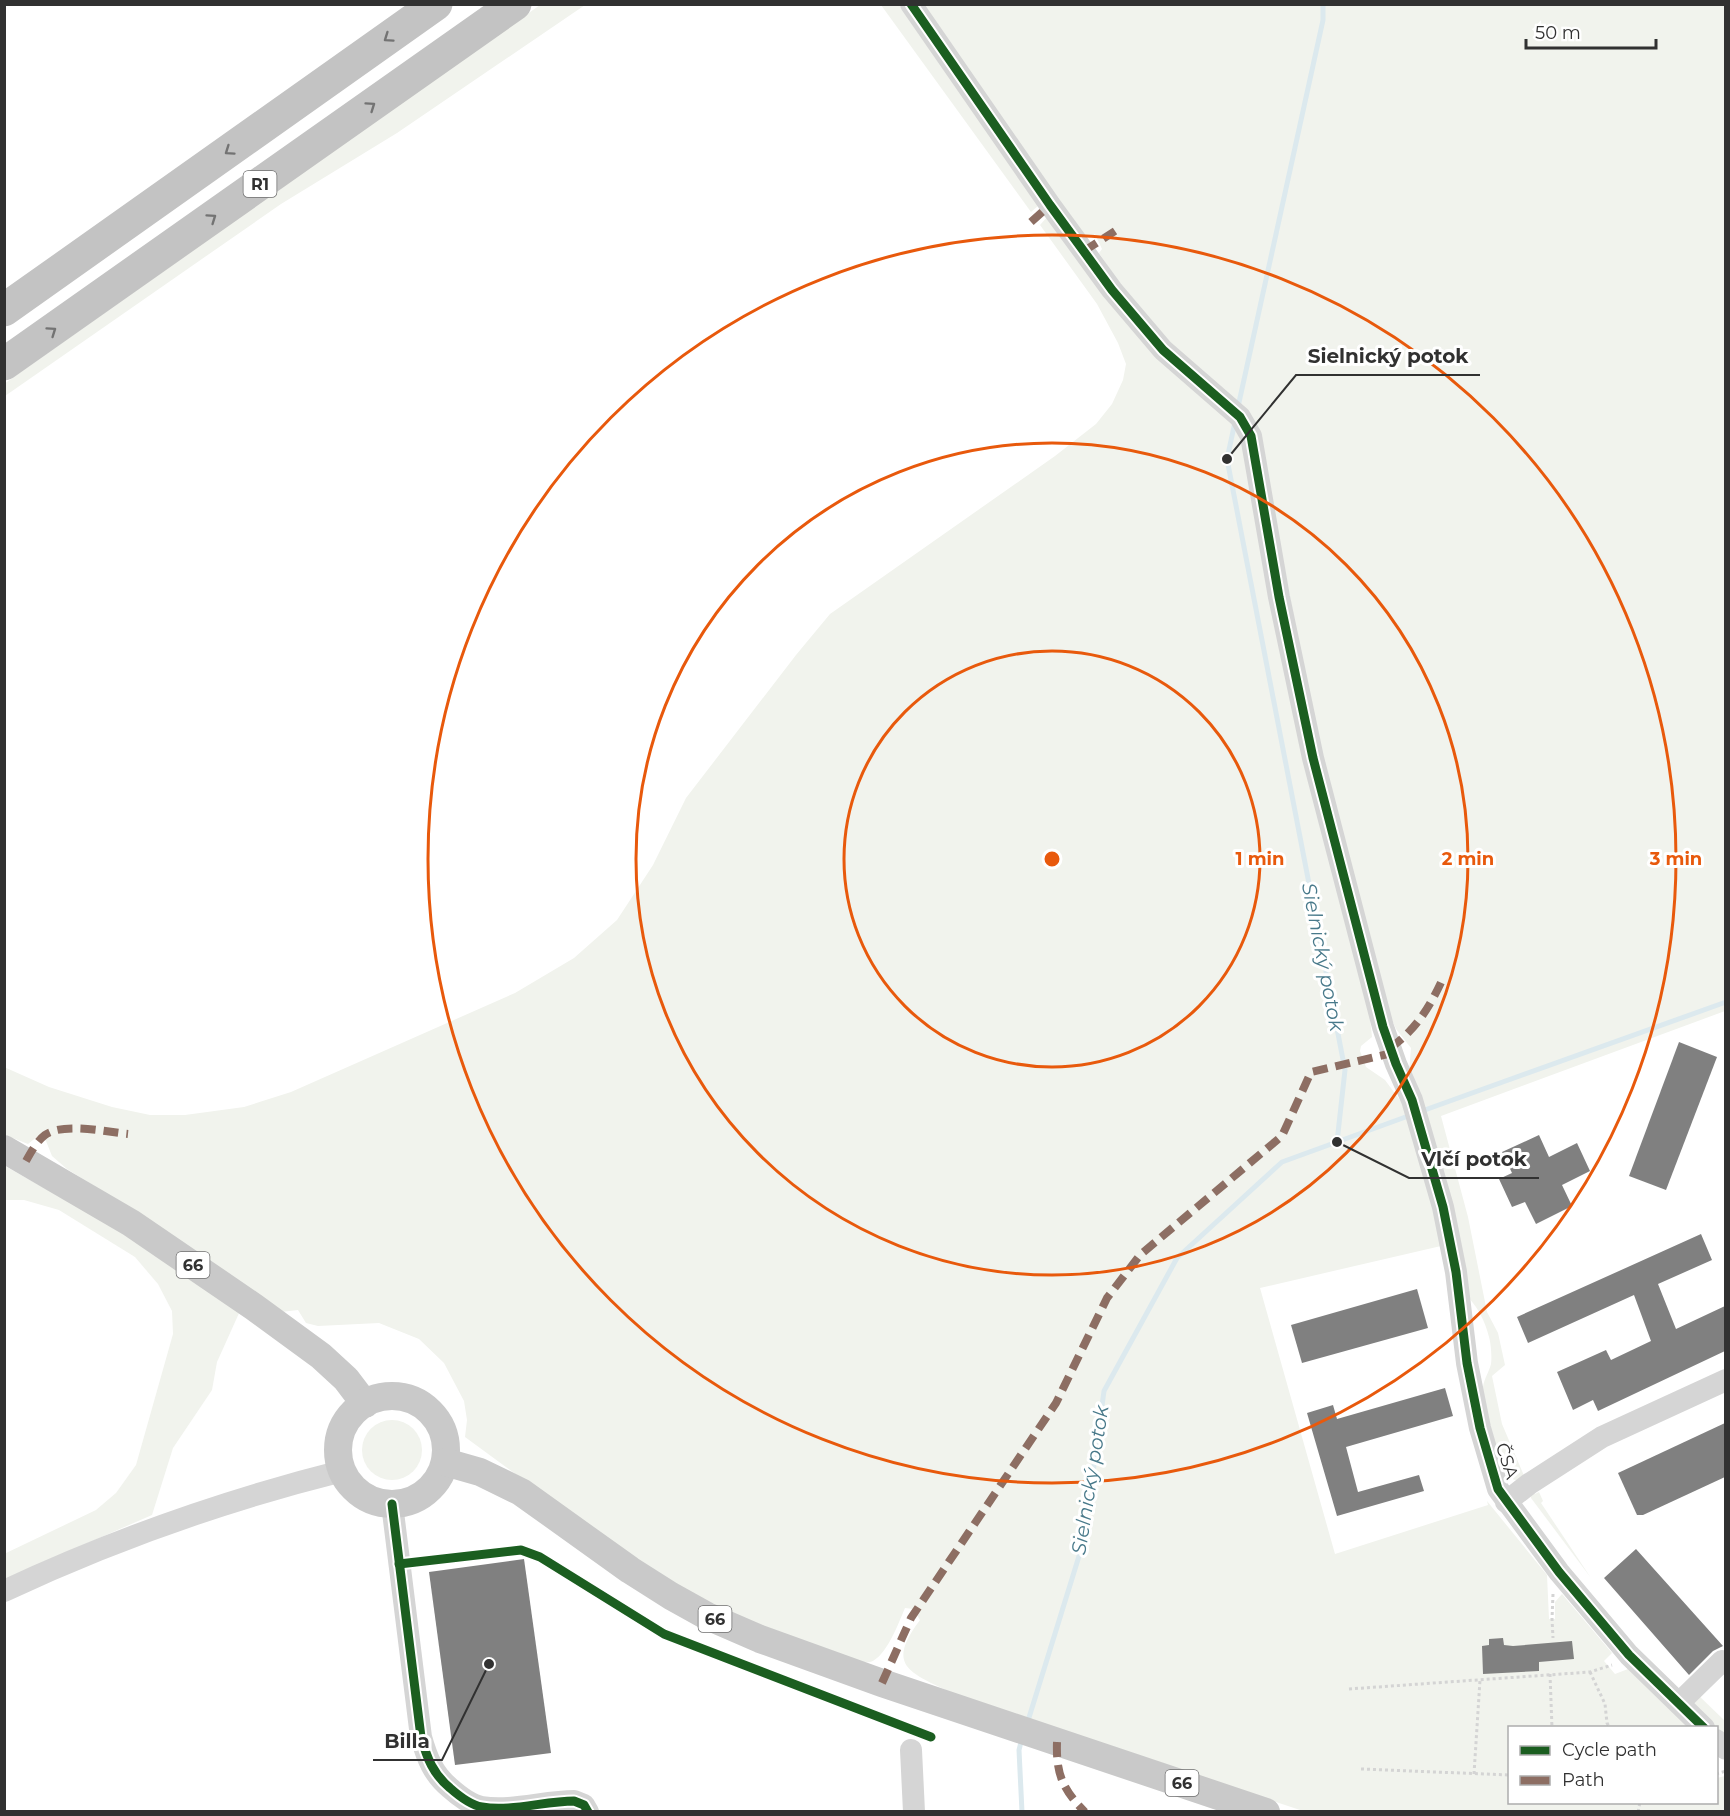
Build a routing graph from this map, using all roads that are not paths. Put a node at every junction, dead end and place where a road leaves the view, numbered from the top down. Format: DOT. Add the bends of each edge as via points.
graph roads {
  1 [pos="436,4"];
  2 [pos="515,4"];
  3 [pos="911,4"];
  4 [pos="4,310"];
  5 [pos="4,364"];
  6 [pos="4,1149"];
  7 [pos="1725,1380"];
  8 [pos="365,1404"];
  9 [pos="445,1462"];
  10 [pos="342,1471"];
  11 [pos="1506,1503"];
  12 [pos="392,1504"];
  13 [pos="4,1591"];
  14 [pos="1725,1664"];
  15 [pos="1679,1703"];
  16 [pos="1702,1726"];
  17 [pos="911,1750"];
  18 [pos="588,1812"];
  19 [pos="914,1812"];
  20 [pos="1266,1812"];
  1 -- 4 [label="highway, R1, one-way"];
  5 -- 2 [label="highway, R1, one-way"];
  3 -- 11 [label="street, ČSA" via="1112,290 1163,350 1240,417 1251,436 1313,758 1383,1027 1412,1100 1443,1207 1480,1428"];
  6 -- 8 [label="main road, 66" via="131,1223 254,1307 321,1356"];
  7 -- 11 [label="street" via="1602,1437 1528,1484"];
  8 -- 9 [label="main road" via="395,1396 423,1407 442,1431"];
  8 -- 10 [label="main road" via="353,1413 339,1440"];
  9 -- 12 [label="main road" via="436,1481 422,1496"];
  9 -- 20 [label="main road, 66" via="480,1472 521,1492 630,1570 706,1616 808,1657"];
  10 -- 12 [label="main road" via="362,1495"];
  10 -- 13 [label="street" via="282,1486 148,1531"];
  11 -- 15 [label="street, ČSA" via="1629,1655"];
  12 -- 18 [label="street" via="421,1737 428,1762 443,1782 480,1807 574,1801 584,1805"];
  14 -- 15 [label="street" via="1722,1661"];
  15 -- 16 [label="street, ČSA"];
  17 -- 19 [label="street"];
}
